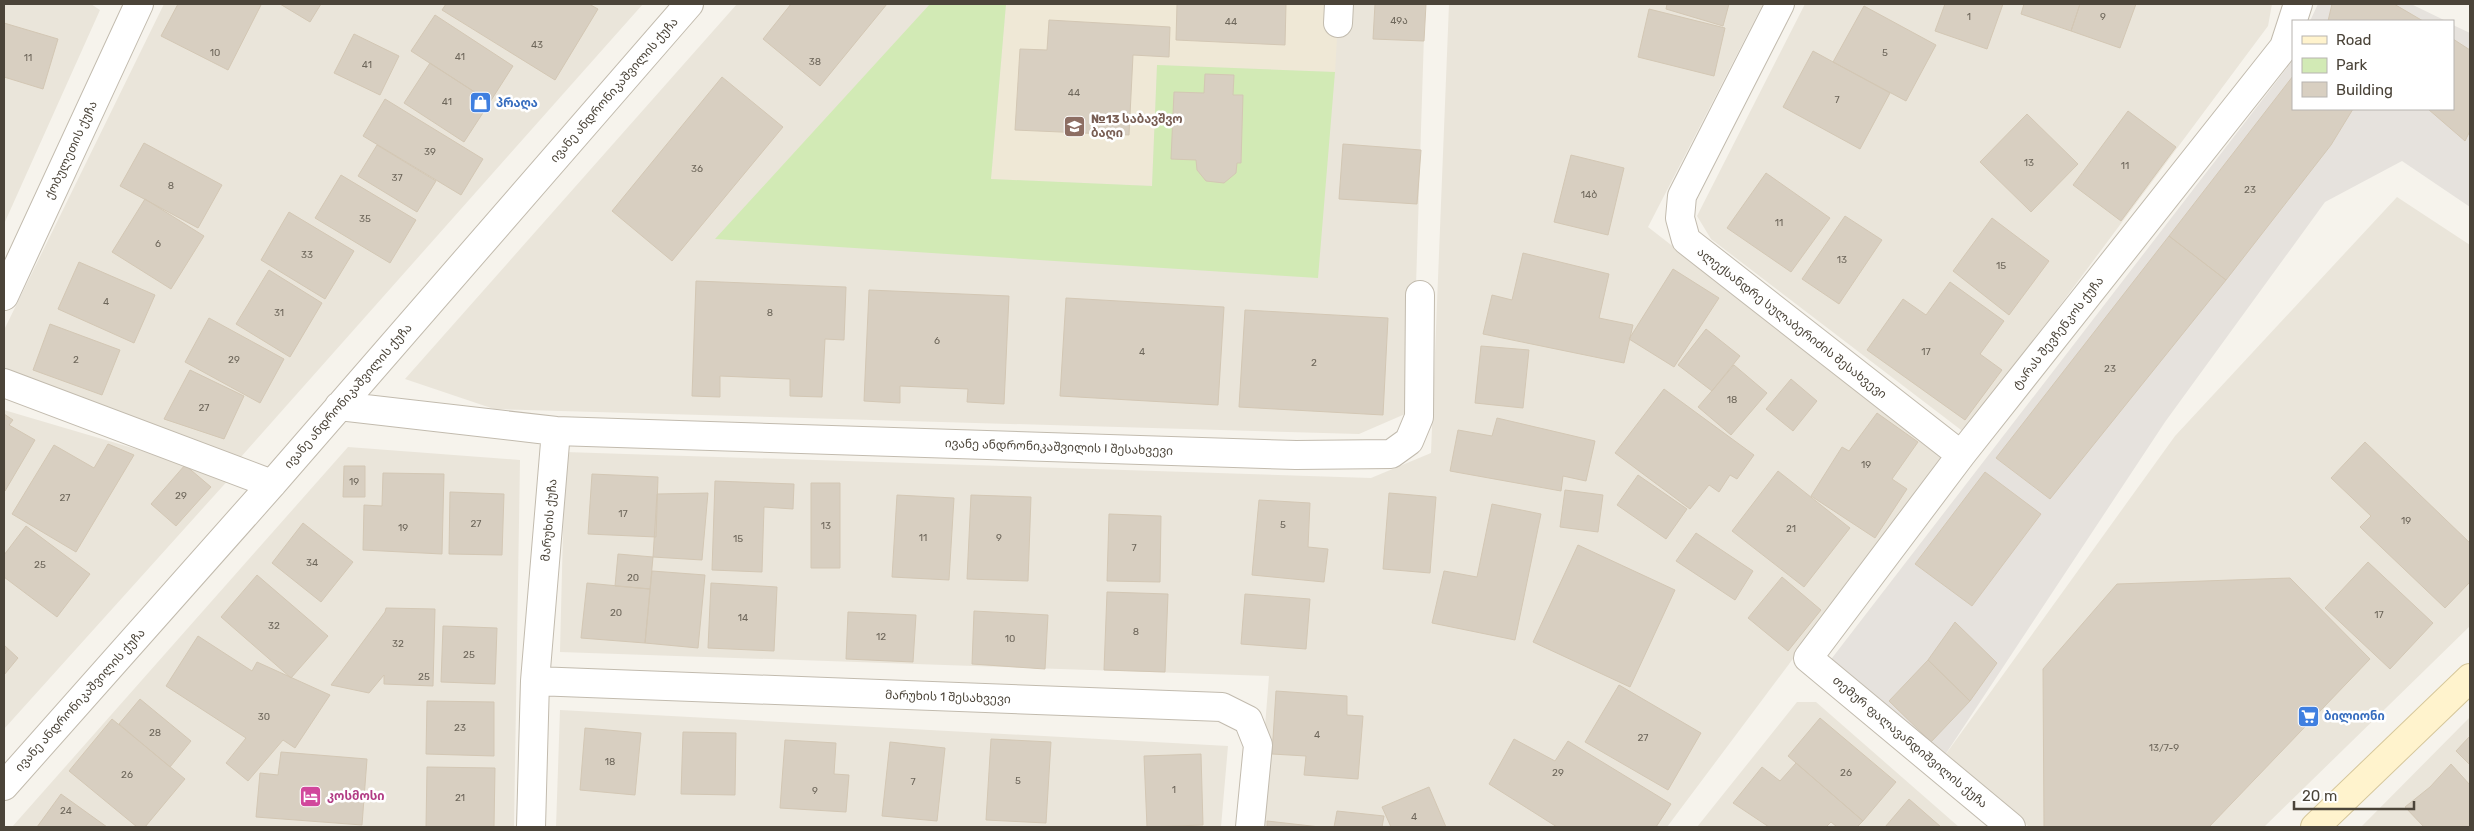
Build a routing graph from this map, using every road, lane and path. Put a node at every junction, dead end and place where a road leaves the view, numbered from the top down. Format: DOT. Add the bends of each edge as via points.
graph roads {
  1 [pos="139,4"];
  2 [pos="689,4"];
  3 [pos="1780,4"];
  4 [pos="2298,4"];
  5 [pos="2293,20"];
  6 [pos="2292,22"];
  7 [pos="1420,295"];
  8 [pos="4,296"];
  9 [pos="4,384"];
  10 [pos="339,406"];
  11 [pos="556,430"];
  12 [pos="1961,455"];
  13 [pos="272,484"];
  14 [pos="1808,658"];
  15 [pos="2470,678"];
  16 [pos="535,681"];
  17 [pos="4,786"];
  18 [pos="531,827"];
  19 [pos="1250,827"];
  20 [pos="2011,827"];
  21 [pos="2315,827"];
  1 -- 8 [label="street, ქობულეთის ქუჩა"];
  2 -- 10 [label="street, ივანე ანდრონიკაშვილის ქუჩა"];
  3 -- 12 [label="street, ალექსანდრე სულაბერიძის შესახვევი" via="1682,196 1680,218 1686,240"];
  4 -- 5 [label="street, ტარას შევჩენკოს ქუჩა"];
  6 -- 12 [label="street, ტარას შევჩენკოს ქუჩა" via="2284,47"];
  7 -- 11 [label="street, ივანე ანდრონიკაშვილის I შესახვევი" via="1419,418 1409,441 1391,454 1296,455"];
  9 -- 13 [label="street"];
  10 -- 11 [label="street"];
  10 -- 13 [label="street, ივანე ანდრონიკაშვილის ქუჩა"];
  11 -- 16 [label="street, მარუხის ქუჩა"];
  12 -- 14 [label="street, ტარას შევჩენკოს ქუჩა"];
  13 -- 17 [label="street, ივანე ანდრონიკაშვილის ქუჩა"];
  14 -- 20 [label="street, თემურ ფალავანდიშვილის ქუჩა"];
  15 -- 21 [label="street"];
  16 -- 18 [label="street, მარუხის ქუჩა"];
  16 -- 19 [label="street, მარუხის 1 შესახვევი" via="1222,707 1248,720 1258,745"];
}
